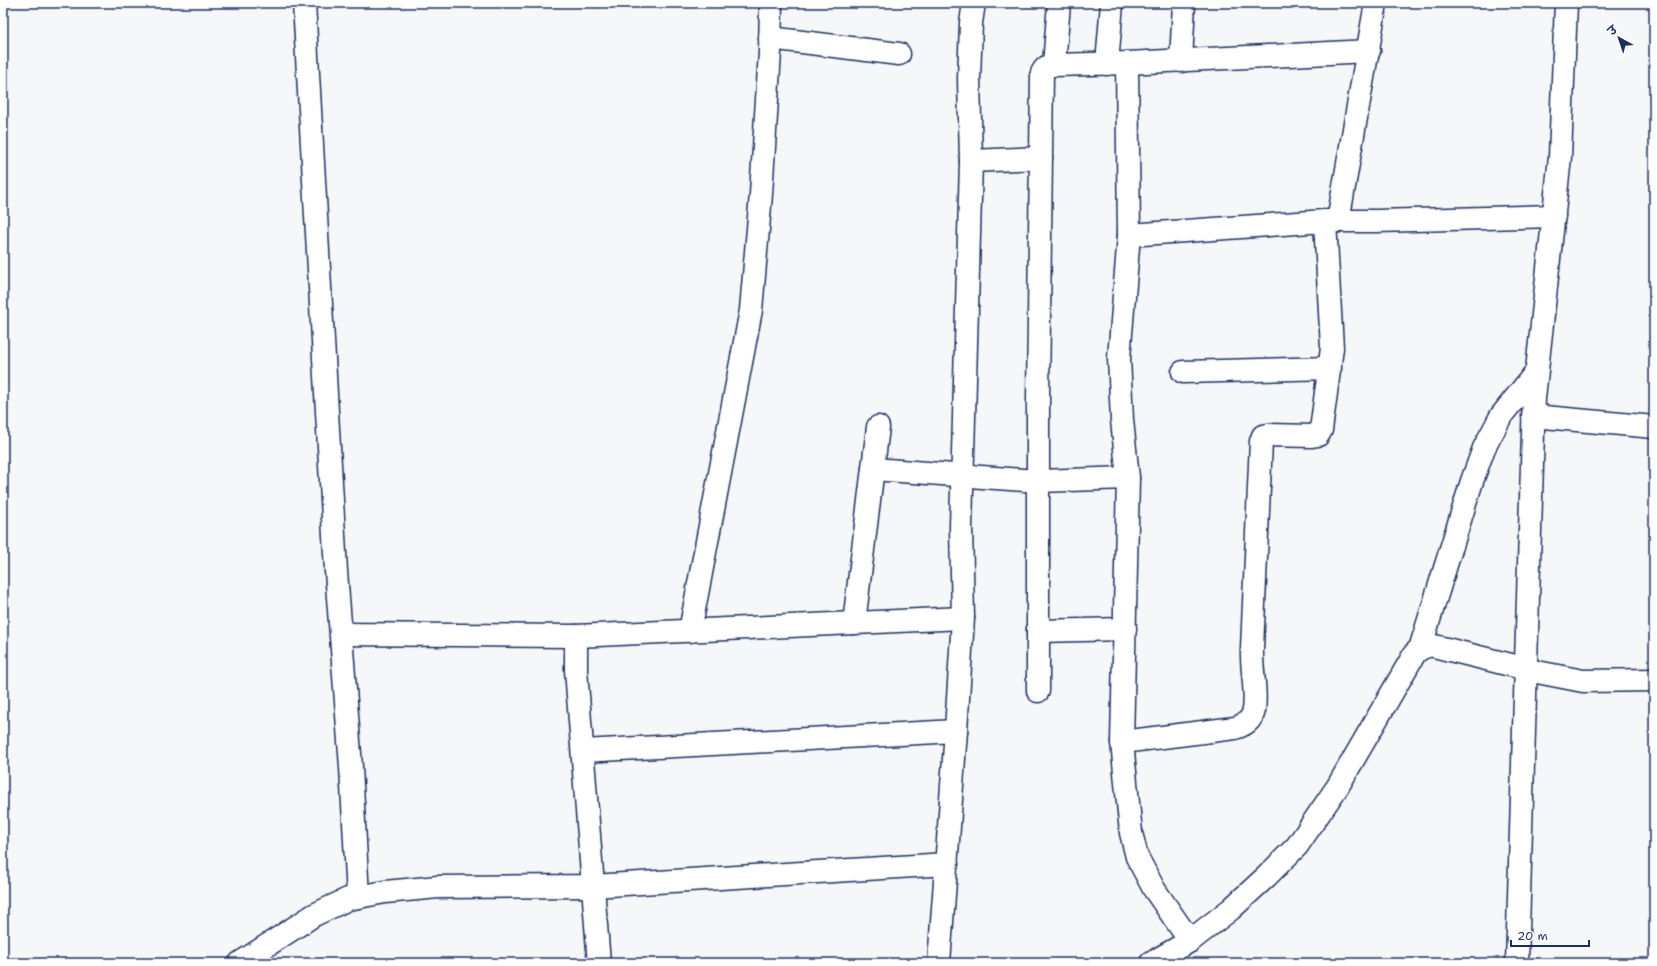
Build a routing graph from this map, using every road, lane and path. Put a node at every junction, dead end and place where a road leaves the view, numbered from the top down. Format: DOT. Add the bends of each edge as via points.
graph roads {
  1 [pos="304,3"];
  2 [pos="770,3"];
  3 [pos="974,3"];
  4 [pos="1059,3"];
  5 [pos="1112,3"];
  6 [pos="1184,3"];
  7 [pos="1376,3"];
  8 [pos="1566,3"];
  9 [pos="770,38"];
  10 [pos="1369,52"];
  11 [pos="899,54"];
  12 [pos="1181,60"];
  13 [pos="1054,64"];
  14 [pos="1117,64"];
  15 [pos="1042,158"];
  16 [pos="971,161"];
  17 [pos="1554,216"];
  18 [pos="1331,221"];
  19 [pos="1128,235"];
  20 [pos="1330,368"];
  21 [pos="1183,372"];
  22 [pos="1536,372"];
  23 [pos="1533,416"];
  24 [pos="878,426"];
  25 [pos="1654,427"];
  26 [pos="873,469"];
  27 [pos="962,475"];
  28 [pos="1128,478"];
  29 [pos="1038,481"];
  30 [pos="963,618"];
  31 [pos="854,623"];
  32 [pos="1125,630"];
  33 [pos="690,631"];
  34 [pos="1038,631"];
  35 [pos="342,634"];
  36 [pos="576,636"];
  37 [pos="1420,649"];
  38 [pos="1527,670"];
  39 [pos="1654,680"];
  40 [pos="1038,691"];
  41 [pos="956,730"];
  42 [pos="1122,742"];
  43 [pos="583,751"];
  44 [pos="947,864"];
  45 [pos="593,886"];
  46 [pos="358,897"];
  47 [pos="1190,941"];
  48 [pos="240,963"];
  49 [pos="599,963"];
  50 [pos="939,963"];
  51 [pos="1152,963"];
  52 [pos="1517,963"];
  1 -- 35 [label="street" via="336,570"];
  2 -- 9 [label="street"];
  3 -- 16 [label="street" via="969,79"];
  4 -- 13 [label="street"];
  5 -- 14 [label="street"];
  6 -- 12 [label="street"];
  7 -- 10 [label="street"];
  8 -- 17 [label="street" via="1560,157"];
  9 -- 11 [label="street"];
  9 -- 33 [label="street" via="751,310"];
  10 -- 12 [label="street"];
  10 -- 18 [label="street"];
  12 -- 14 [label="street"];
  13 -- 14 [label="street"];
  13 -- 15 [label="street" via="1046,67 1042,73"];
  14 -- 19 [label="street"];
  15 -- 16 [label="street"];
  15 -- 29 [label="street"];
  16 -- 27 [label="street"];
  17 -- 18 [label="street"];
  17 -- 22 [label="street"];
  18 -- 19 [label="street"];
  18 -- 20 [label="street"];
  19 -- 28 [label="street" via="1119,358"];
  20 -- 21 [label="street"];
  20 -- 42 [label="street" via="1321,430 1318,435 1268,435 1263,436 1261,442 1252,658 1254,712 1245,724 1235,728"];
  22 -- 23 [label="street"];
  22 -- 37 [label="street" via="1501,416 1484,448"];
  23 -- 25 [label="street"];
  23 -- 38 [label="street"];
  24 -- 26 [label="street"];
  26 -- 27 [label="street"];
  26 -- 31 [label="street"];
  27 -- 29 [label="street"];
  27 -- 30 [label="street"];
  28 -- 29 [label="street"];
  28 -- 32 [label="street"];
  29 -- 34 [label="street"];
  30 -- 31 [label="street"];
  30 -- 41 [label="street"];
  31 -- 33 [label="street"];
  32 -- 34 [label="street"];
  32 -- 42 [label="street"];
  33 -- 36 [label="street"];
  34 -- 40 [label="street"];
  35 -- 36 [label="street"];
  35 -- 46 [label="street"];
  36 -- 43 [label="street" via="576,670"];
  37 -- 38 [label="street" via="1430,646"];
  37 -- 47 [label="street" via="1415,653 1338,786 1297,846 1231,909"];
  38 -- 39 [label="street" via="1583,681"];
  38 -- 52 [label="street"];
  41 -- 43 [label="street"];
  41 -- 44 [label="street"];
  42 -- 47 [label="street" via="1131,833 1137,857 1154,889"];
  43 -- 45 [label="street"];
  44 -- 45 [label="street"];
  44 -- 50 [label="street"];
  45 -- 46 [label="street" via="438,887"];
  45 -- 49 [label="street"];
  46 -- 48 [label="street" via="314,915"];
  47 -- 51 [label="street"];
}
